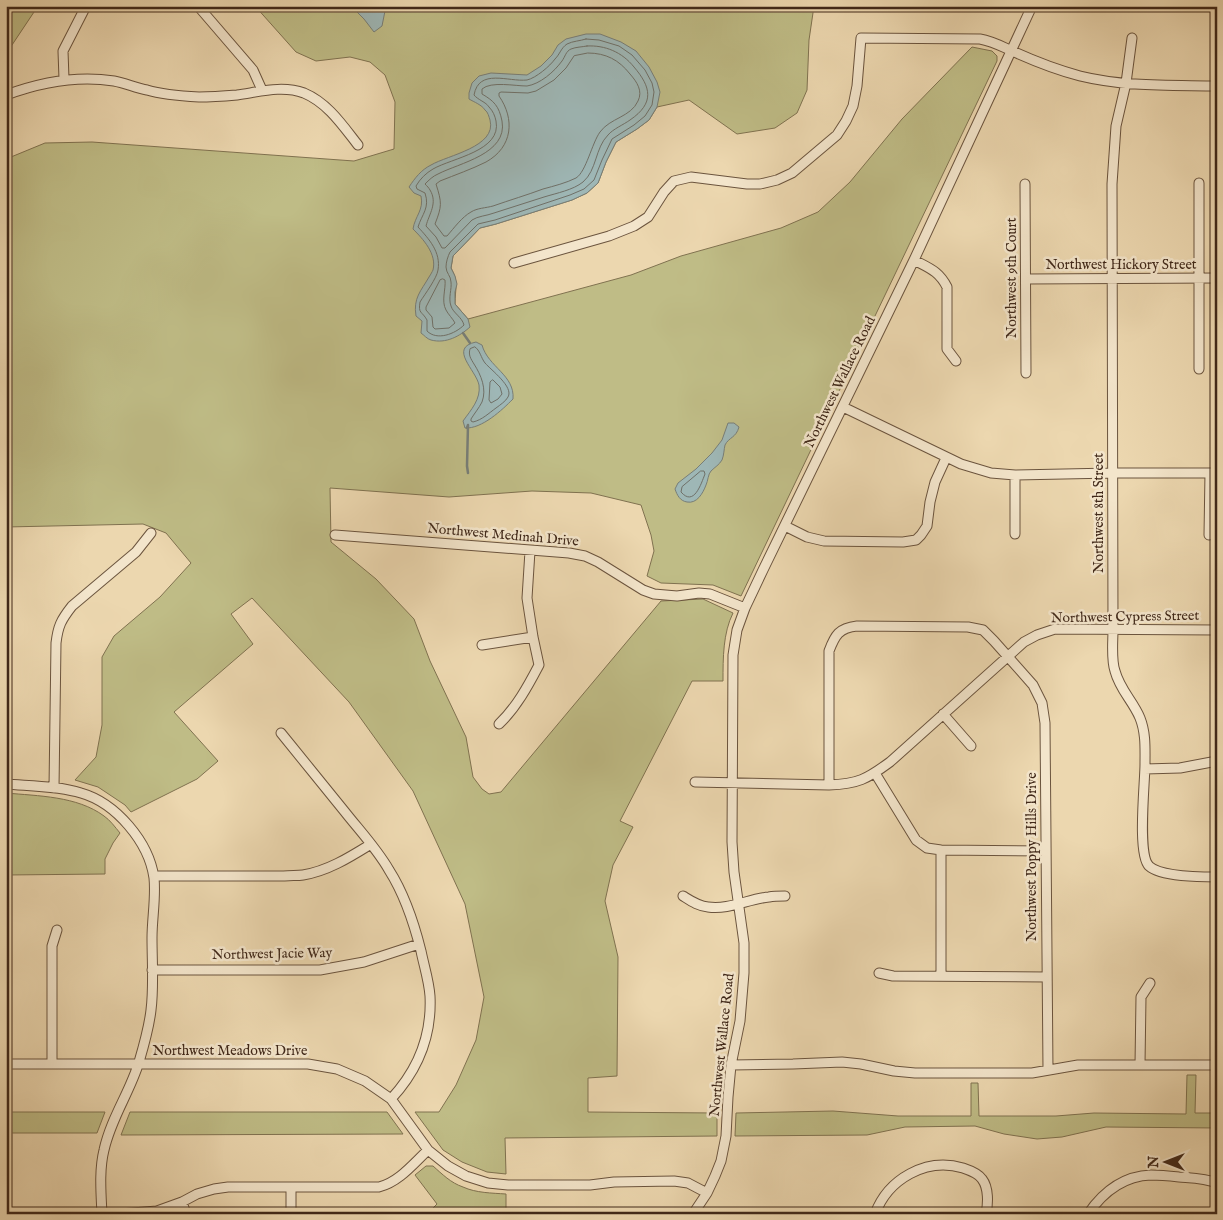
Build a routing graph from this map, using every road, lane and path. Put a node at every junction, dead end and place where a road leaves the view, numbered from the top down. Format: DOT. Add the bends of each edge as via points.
graph roads {
  1 [pos="86,6"];
  2 [pos="198,6"];
  3 [pos="1032,6"];
  4 [pos="1132,38"];
  5 [pos="1011,51"];
  6 [pos="64,79"];
  7 [pos="1126,83"];
  8 [pos="1217,86"];
  9 [pos="262,90"];
  10 [pos="6,95"];
  11 [pos="358,145"];
  12 [pos="1199,183"];
  13 [pos="1025,184"];
  14 [pos="914,260"];
  15 [pos="514,263"];
  16 [pos="1112,278"];
  17 [pos="1200,278"];
  18 [pos="1217,278"];
  19 [pos="1026,279"];
  20 [pos="956,361"];
  21 [pos="1200,370"];
  22 [pos="1026,373"];
  23 [pos="843,407"];
  24 [pos="946,458"];
  25 [pos="1112,473"];
  26 [pos="1213,473"];
  27 [pos="1015,475"];
  28 [pos="785,526"];
  29 [pos="150,532"];
  30 [pos="1015,534"];
  31 [pos="335,535"];
  32 [pos="1209,535"];
  33 [pos="530,551"];
  34 [pos="745,608"];
  35 [pos="1113,629"];
  36 [pos="1217,630"];
  37 [pos="533,637"];
  38 [pos="482,645"];
  39 [pos="1008,656"];
  40 [pos="943,714"];
  41 [pos="499,724"];
  42 [pos="280,733"];
  43 [pos="972,746"];
  44 [pos="1217,761"];
  45 [pos="1145,769"];
  46 [pos="875,773"];
  47 [pos="695,782"];
  48 [pos="733,783"];
  49 [pos="7,784"];
  50 [pos="829,785"];
  51 [pos="54,788"];
  52 [pos="371,844"];
  53 [pos="941,850"];
  54 [pos="1046,851"];
  55 [pos="154,876"];
  56 [pos="1217,877"];
  57 [pos="683,896"];
  58 [pos="784,896"];
  59 [pos="739,904"];
  60 [pos="56,930"];
  61 [pos="419,944"];
  62 [pos="152,970"];
  63 [pos="879,973"];
  64 [pos="941,975"];
  65 [pos="1047,977"];
  66 [pos="1150,983"];
  67 [pos="6,1064"];
  68 [pos="52,1064"];
  69 [pos="138,1064"];
  70 [pos="731,1065"];
  71 [pos="1140,1065"];
  72 [pos="1217,1065"];
  73 [pos="1048,1070"];
  74 [pos="391,1099"];
  75 [pos="428,1150"];
  76 [pos="1217,1183"];
  77 [pos="291,1187"];
  78 [pos="707,1193"];
  79 [pos="182,1202"];
  80 [pos="102,1214"];
  81 [pos="120,1214"];
  82 [pos="186,1214"];
  83 [pos="290,1214"];
  84 [pos="693,1214"];
  85 [pos="875,1214"];
  86 [pos="986,1214"];
  87 [pos="1088,1214"];
  1 -- 6 [label="street" via="63,51"];
  2 -- 9 [label="street" via="253,70"];
  3 -- 5 [label="street, Northwest Wallace Road"];
  4 -- 7 [label="street, Northwest 8th Street"];
  5 -- 7 [label="street" via="1080,76"];
  5 -- 14 [label="street, Northwest Wallace Road"];
  5 -- 15 [label="street" via="980,38 861,38 857,86 846,121 837,135 792,173 760,184 691,177 674,182 648,217 634,226"];
  6 -- 9 [label="street" via="103,80 148,91 201,97"];
  6 -- 10 [label="street"];
  7 -- 8 [label="street"];
  7 -- 16 [label="street, Northwest 8th Street" via="1113,155"];
  9 -- 11 [label="street" via="285,89 304,93 321,102"];
  12 -- 17 [label="street"];
  13 -- 19 [label="street, Northwest 9th Court"];
  14 -- 20 [label="street" via="936,272 947,287 947,349"];
  14 -- 23 [label="street, Northwest Wallace Road"];
  16 -- 17 [label="street, Northwest Hickory Street"];
  16 -- 19 [label="street, Northwest Hickory Street"];
  16 -- 25 [label="street, Northwest 8th Street"];
  17 -- 18 [label="street, Northwest Hickory Street"];
  17 -- 21 [label="street"];
  19 -- 22 [label="street, Northwest 9th Court"];
  23 -- 24 [label="street"];
  23 -- 28 [label="street, Northwest Wallace Road"];
  24 -- 27 [label="street" via="991,474"];
  24 -- 28 [label="street" via="935,482 927,526 916,540 824,541"];
  25 -- 26 [label="street"];
  25 -- 27 [label="street"];
  25 -- 35 [label="street, Northwest 8th Street"];
  26 -- 32 [label="street"];
  27 -- 30 [label="street"];
  28 -- 34 [label="street, Northwest Wallace Road"];
  29 -- 51 [label="street" via="136,552 72,606 58,630"];
  31 -- 33 [label="street, Northwest Medinah Drive"];
  33 -- 34 [label="street, Northwest Medinah Drive" via="585,556 654,594 710,594"];
  33 -- 37 [label="street" via="527,598"];
  34 -- 48 [label="street, Northwest Wallace Road" via="733,655"];
  35 -- 36 [label="street, Northwest Cypress Street"];
  35 -- 39 [label="street, Northwest Cypress Street" via="1055,629 1024,642"];
  35 -- 45 [label="street, Northwest 8th Street" via="1114,669 1140,719"];
  37 -- 38 [label="street"];
  37 -- 41 [label="street" via="539,665 530,684"];
  39 -- 40 [label="street, Northwest Cypress Street"];
  39 -- 50 [label="street, Northwest Poppy Hills Drive" via="983,630 968,627 857,626 842,630 834,638 829,652"];
  39 -- 54 [label="street, Northwest Poppy Hills Drive" via="1033,685 1042,703"];
  40 -- 43 [label="street"];
  40 -- 46 [label="street, Northwest Cypress Street"];
  42 -- 52 [label="street"];
  44 -- 45 [label="street" via="1180,768"];
  45 -- 56 [label="street, Northwest 8th Street" via="1143,834 1148,866 1173,874"];
  46 -- 50 [label="street, Northwest Cypress Street" via="847,785"];
  46 -- 53 [label="street" via="916,840 927,848"];
  47 -- 48 [label="street"];
  48 -- 50 [label="street, Northwest Cypress Street"];
  48 -- 59 [label="street, Northwest Wallace Road" via="732,842"];
  49 -- 51 [label="street"];
  51 -- 55 [label="street" via="81,793 113,810 138,836"];
  52 -- 55 [label="street" via="343,861 304,875"];
  52 -- 61 [label="street" via="401,891"];
  53 -- 54 [label="street"];
  53 -- 64 [label="street"];
  54 -- 65 [label="street, Northwest Poppy Hills Drive"];
  55 -- 62 [label="street"];
  57 -- 59 [label="street" via="706,907"];
  58 -- 59 [label="street"];
  59 -- 70 [label="street, Northwest Wallace Road" via="744,973 740,1020"];
  60 -- 68 [label="street" via="52,946"];
  61 -- 62 [label="street, Northwest Jacie Way" via="364,962 320,970"];
  61 -- 74 [label="street" via="430,994 427,1035 413,1071"];
  62 -- 69 [label="street" via="151,1008"];
  63 -- 64 [label="street" via="893,976"];
  64 -- 65 [label="street"];
  65 -- 73 [label="street, Northwest Poppy Hills Drive"];
  66 -- 71 [label="street" via="1141,997"];
  67 -- 68 [label="street, Northwest Meadows Drive"];
  68 -- 69 [label="street, Northwest Meadows Drive"];
  69 -- 74 [label="street, Northwest Meadows Drive" via="308,1064 337,1069 364,1081"];
  69 -- 80 [label="street" via="112,1122 104,1151"];
  70 -- 73 [label="street" via="842,1062 915,1073 1032,1073"];
  70 -- 78 [label="street, Northwest Wallace Road" via="726,1136 721,1161"];
  71 -- 72 [label="street"];
  71 -- 73 [label="street" via="1078,1065"];
  74 -- 75 [label="street, Northwest Meadows Drive"];
  75 -- 77 [label="street" via="388,1185"];
  75 -- 78 [label="street, Northwest Meadows Drive" via="466,1176 488,1183 590,1185 674,1181 688,1183"];
  76 -- 87 [label="street" via="1152,1175 1132,1178 1104,1194"];
  77 -- 79 [label="street" via="228,1187 197,1194"];
  77 -- 83 [label="street"];
  78 -- 84 [label="street, Northwest Wallace Road"];
  79 -- 81 [label="street" via="157,1211"];
  79 -- 82 [label="street"];
  85 -- 86 [label="street" via="884,1196 901,1179 923,1168 950,1166 961,1167 982,1179 986,1189"];
}
